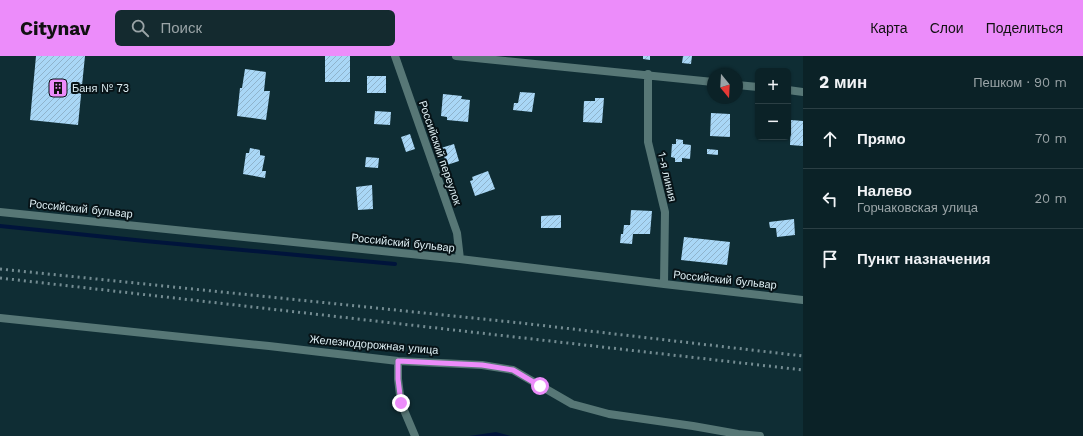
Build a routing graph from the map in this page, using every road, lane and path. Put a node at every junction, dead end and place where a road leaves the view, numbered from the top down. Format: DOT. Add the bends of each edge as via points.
graph roads {
  1 [pos="394,56"];
  2 [pos="456,56"];
  3 [pos="648,74"];
  4 [pos="707,81"];
  5 [pos="743,85"];
  6 [pos="755,87"];
  7 [pos="791,90"];
  8 [pos="803,92"];
  9 [pos="0,212"];
  10 [pos="460,260"];
  11 [pos="664,284"];
  12 [pos="803,300"];
  13 [pos="0,318"];
  14 [pos="398,361"];
  15 [pos="739,435"];
  16 [pos="415,436"];
  17 [pos="760,436"];
  1 -- 10 [label="street, Российский переулок" via="457,233"];
  2 -- 3 [label="street"];
  3 -- 4 [label="street"];
  3 -- 11 [label="street, 1-я линия" via="648,142 664,212"];
  5 -- 6 [label="street"];
  7 -- 8 [label="street"];
  9 -- 10 [label="street, Российский бульвар"];
  10 -- 11 [label="street, Российский бульвар"];
  11 -- 12 [label="street, Российский бульвар"];
  13 -- 14 [label="street, Железнодорожная улица"];
  14 -- 15 [label="street, Железнодорожная улица" via="482,365 513,370 572,404 609,414"];
  14 -- 16 [label="street" via="401,403"];
  15 -- 17 [label="street, Железнодорожная улица"];
}
